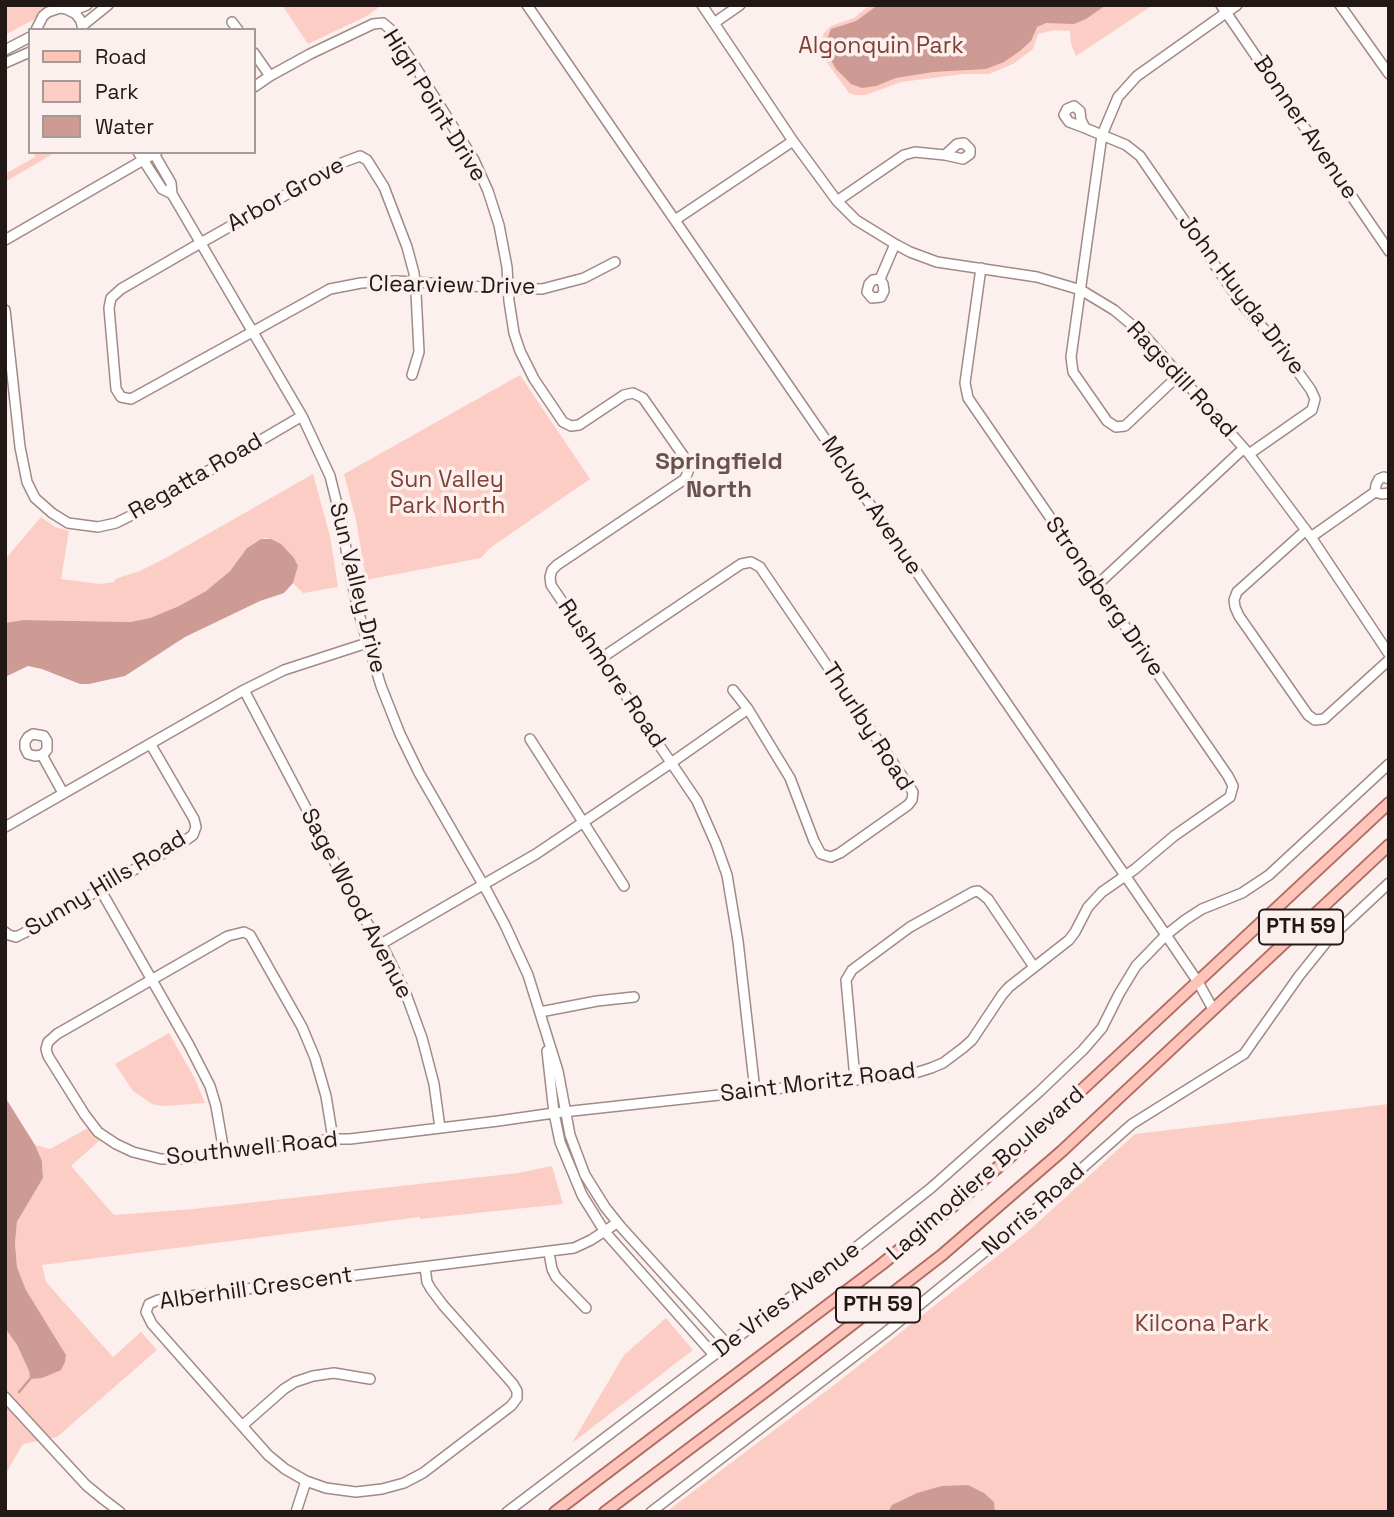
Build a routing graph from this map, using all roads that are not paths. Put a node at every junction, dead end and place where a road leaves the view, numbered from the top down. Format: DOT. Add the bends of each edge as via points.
graph roads {
  1 [pos="87,5"];
  2 [pos="108,5"];
  3 [pos="527,5"];
  4 [pos="702,5"];
  5 [pos="740,5"];
  6 [pos="1237,5"];
  7 [pos="1340,5"];
  8 [pos="1223,9"];
  9 [pos="72,11"];
  10 [pos="714,23"];
  11 [pos="37,28"];
  12 [pos="82,28"];
  13 [pos="28,38"];
  14 [pos="5,50"];
  15 [pos="28,53"];
  16 [pos="256,56"];
  17 [pos="5,64"];
  18 [pos="1389,74"];
  19 [pos="270,76"];
  20 [pos="256,86"];
  21 [pos="1085,128"];
  22 [pos="1102,135"];
  23 [pos="793,141"];
  24 [pos="149,155"];
  25 [pos="945,155"];
  26 [pos="837,201"];
  27 [pos="675,220"];
  28 [pos="5,240"];
  29 [pos="201,243"];
  30 [pos="894,244"];
  31 [pos="1389,251"];
  32 [pos="615,262"];
  33 [pos="981,268"];
  34 [pos="880,278"];
  35 [pos="415,282"];
  36 [pos="509,288"];
  37 [pos="1081,290"];
  38 [pos="5,310"];
  39 [pos="252,331"];
  40 [pos="412,375"];
  41 [pos="1179,375"];
  42 [pos="302,416"];
  43 [pos="1246,451"];
  44 [pos="1389,480"];
  45 [pos="1375,492"];
  46 [pos="1389,492"];
  47 [pos="1308,534"];
  48 [pos="1096,586"];
  49 [pos="367,643"];
  50 [pos="1389,653"];
  51 [pos="600,659"];
  52 [pos="1389,660"];
  53 [pos="733,690"];
  54 [pos="244,691"];
  55 [pos="748,709"];
  56 [pos="530,739"];
  57 [pos="151,745"];
  58 [pos="42,755"];
  59 [pos="671,763"];
  60 [pos="1389,764"];
  61 [pos="63,793"];
  62 [pos="1389,803"];
  63 [pos="583,822"];
  64 [pos="5,827"];
  65 [pos="1389,845"];
  66 [pos="1124,876"];
  67 [pos="1389,883"];
  68 [pos="483,884"];
  69 [pos="624,886"];
  70 [pos="100,889"];
  71 [pos="5,932"];
  72 [pos="1166,935"];
  73 [pos="381,944"];
  74 [pos="1034,967"];
  75 [pos="152,980"];
  76 [pos="1198,982"];
  77 [pos="634,997"];
  78 [pos="1213,1009"];
  79 [pos="540,1012"];
  80 [pos="544,1029"];
  81 [pos="855,1079"];
  82 [pos="755,1091"];
  83 [pos="565,1112"];
  84 [pos="554,1113"];
  85 [pos="440,1128"];
  86 [pos="332,1139"];
  87 [pos="224,1152"];
  88 [pos="617,1223"];
  89 [pos="605,1232"];
  90 [pos="550,1253"];
  91 [pos="425,1268"];
  92 [pos="586,1308"];
  93 [pos="727,1345"];
  94 [pos="714,1355"];
  95 [pos="370,1379"];
  96 [pos="5,1397"];
  97 [pos="243,1425"];
  98 [pos="306,1481"];
  99 [pos="120,1512"];
  100 [pos="296,1512"];
  101 [pos="507,1512"];
  102 [pos="555,1512"];
  103 [pos="605,1512"];
  104 [pos="651,1512"];
  1 -- 9 [label="street"];
  2 -- 12 [label="street"];
  3 -- 27 [label="street, McIvor Avenue"];
  4 -- 10 [label="street, Ragsdill Road"];
  5 -- 10 [label="street"];
  6 -- 8 [label="street"];
  7 -- 18 [label="street"];
  8 -- 22 [label="street" via="1137,76 1118,97"];
  8 -- 31 [label="street, Bonner Avenue"];
  9 -- 11 [label="street" via="54,9 43,16"];
  9 -- 12 [label="street"];
  10 -- 23 [label="street, Ragsdill Road"];
  13 -- 14 [label="street"];
  15 -- 17 [label="street"];
  16 -- 19 [label="street"];
  19 -- 20 [label="street, High Point Drive"];
  19 -- 36 [label="street, High Point Drive" via="373,24 383,23 390,29 474,160 499,225"];
  21 -- 22 [label="street"];
  22 -- 37 [label="street"];
  22 -- 43 [label="street, John Huyda Drive" via="1140,156 1241,303 1311,390 1315,399 1312,410"];
  23 -- 26 [label="street, Ragsdill Road"];
  23 -- 27 [label="street"];
  24 -- 28 [label="street"];
  24 -- 29 [label="street, Sun Valley Drive" via="171,183 172,194"];
  25 -- 26 [label="street" via="904,155"];
  26 -- 30 [label="street, Ragsdill Road" via="856,220"];
  27 -- 66 [label="street, McIvor Avenue"];
  29 -- 35 [label="street, Arbor Grove" via="360,156 384,187"];
  29 -- 39 [label="street, Sun Valley Drive"];
  29 -- 39 [label="street, Clearview Drive" via="111,298 116,389 121,397 131,399"];
  30 -- 33 [label="street, Ragsdill Road" via="937,262"];
  30 -- 34 [label="street"];
  32 -- 36 [label="street, Clearview Drive" via="557,286"];
  33 -- 37 [label="street, Ragsdill Road"];
  33 -- 48 [label="street, Strongberg Drive" via="965,383 968,398"];
  35 -- 36 [label="street, Clearview Drive"];
  35 -- 39 [label="street, Clearview Drive" via="330,289"];
  35 -- 40 [label="street" via="419,352"];
  36 -- 51 [label="street, Rushmore Road" via="520,351 563,422 579,425 633,393 643,398 689,469 685,479 552,570 551,585"];
  37 -- 41 [label="street, Ragsdill Road" via="1144,335"];
  37 -- 41 [label="street" via="1073,372 1107,422 1125,426"];
  38 -- 42 [label="street, Regatta Road" via="27,482 35,498 68,523 98,527 116,523"];
  39 -- 42 [label="street, Sun Valley Drive"];
  41 -- 43 [label="street, Ragsdill Road"];
  42 -- 49 [label="street, Sun Valley Drive" via="330,477"];
  43 -- 47 [label="street, Ragsdill Road"];
  43 -- 48 [label="street"];
  44 -- 45 [label="street" via="1379,479"];
  45 -- 46 [label="street"];
  45 -- 47 [label="street"];
  47 -- 50 [label="street, Ragsdill Road"];
  47 -- 52 [label="street" via="1237,592 1234,600 1240,616 1315,720 1324,719"];
  48 -- 66 [label="street, Strongberg Drive" via="1233,786 1230,797"];
  49 -- 54 [label="street" via="284,670"];
  49 -- 68 [label="street, Sun Valley Drive" via="405,745"];
  51 -- 55 [label="street, Thurlby Road" via="741,564 751,562 760,567 913,792 912,800 840,853 831,857 821,854 789,778"];
  51 -- 59 [label="street, Rushmore Road"];
  53 -- 55 [label="street, Thurlby Road"];
  54 -- 57 [label="street"];
  54 -- 73 [label="street, Sage Wood Avenue"];
  55 -- 59 [label="street"];
  56 -- 63 [label="street"];
  57 -- 61 [label="street"];
  57 -- 70 [label="street, Sunny Hills Road" via="196,827 187,840"];
  58 -- 61 [label="street"];
  59 -- 63 [label="street"];
  59 -- 82 [label="street, Rushmore Road" via="697,801 727,875"];
  60 -- 72 [label="street, De Vries Avenue" via="1269,874 1242,893 1202,909"];
  61 -- 64 [label="street"];
  62 -- 76 [label="main road, Lagimodiere Boulevard / PTH 59"];
  63 -- 68 [label="street"];
  63 -- 69 [label="street"];
  65 -- 78 [label="main road, Lagimodiere Boulevard / PTH 59"];
  66 -- 72 [label="street, McIvor Avenue"];
  66 -- 74 [label="street, Saint Moritz Road" via="1088,907 1069,940"];
  67 -- 104 [label="street, Norris Road" via="1328,940 1244,1054 1132,1124 968,1266"];
  68 -- 73 [label="street"];
  68 -- 79 [label="street, Sun Valley Drive"];
  70 -- 71 [label="street, Sunny Hills Road" via="16,937"];
  70 -- 75 [label="street"];
  72 -- 76 [label="street, McIvor Avenue"];
  72 -- 93 [label="street, De Vries Avenue" via="1136,967 1102,1028 1039,1092 931,1188"];
  73 -- 85 [label="street, Sage Wood Avenue" via="422,1038"];
  74 -- 81 [label="street, Saint Moritz Road" via="1002,995 972,1040 943,1063 912,1074"];
  74 -- 81 [label="street" via="978,891 910,928 852,970 846,980"];
  75 -- 86 [label="street, Southwell Road" via="229,936 250,935 315,1058"];
  75 -- 87 [label="street" via="210,1086"];
  75 -- 87 [label="street, Southwell Road" via="52,1037 48,1056 98,1132 116,1144 161,1159"];
  76 -- 78 [label="street, McIvor Avenue"];
  76 -- 102 [label="main road, Lagimodiere Boulevard / PTH 59" via="938,1219"];
  77 -- 79 [label="street"];
  78 -- 103 [label="main road, Lagimodiere Boulevard / PTH 59" via="1062,1151 942,1255"];
  79 -- 80 [label="street, Sun Valley Drive"];
  80 -- 83 [label="street, Sun Valley Drive"];
  80 -- 84 [label="street, Sun Valley Drive"];
  81 -- 82 [label="street, Saint Moritz Road"];
  82 -- 83 [label="street, Saint Moritz Road"];
  83 -- 84 [label="street, Saint Moritz Road"];
  83 -- 88 [label="street, Sun Valley Drive" via="585,1175"];
  84 -- 85 [label="street, Southwell Road"];
  84 -- 89 [label="street, Sun Valley Drive" via="570,1170"];
  85 -- 86 [label="street, Southwell Road"];
  86 -- 87 [label="street, Southwell Road"];
  88 -- 89 [label="street, Alberhill Crescent"];
  88 -- 93 [label="street, Sun Valley Drive"];
  89 -- 90 [label="street, Alberhill Crescent" via="574,1248"];
  89 -- 94 [label="street, Sun Valley Drive"];
  90 -- 91 [label="street, Alberhill Crescent"];
  90 -- 92 [label="street" via="556,1276"];
  91 -- 97 [label="street, Alberhill Crescent" via="149,1304 146,1312 152,1324"];
  91 -- 98 [label="street, Alberhill Crescent" via="431,1289 513,1384 517,1398 445,1456 404,1482 356,1492"];
  93 -- 94 [label="street, De Vries Avenue"];
  94 -- 101 [label="street, De Vries Avenue"];
  95 -- 97 [label="street" via="334,1373 295,1382"];
  96 -- 99 [label="street" via="86,1485"];
  97 -- 98 [label="street, Alberhill Crescent" via="276,1461"];
  98 -- 100 [label="street"];
}
